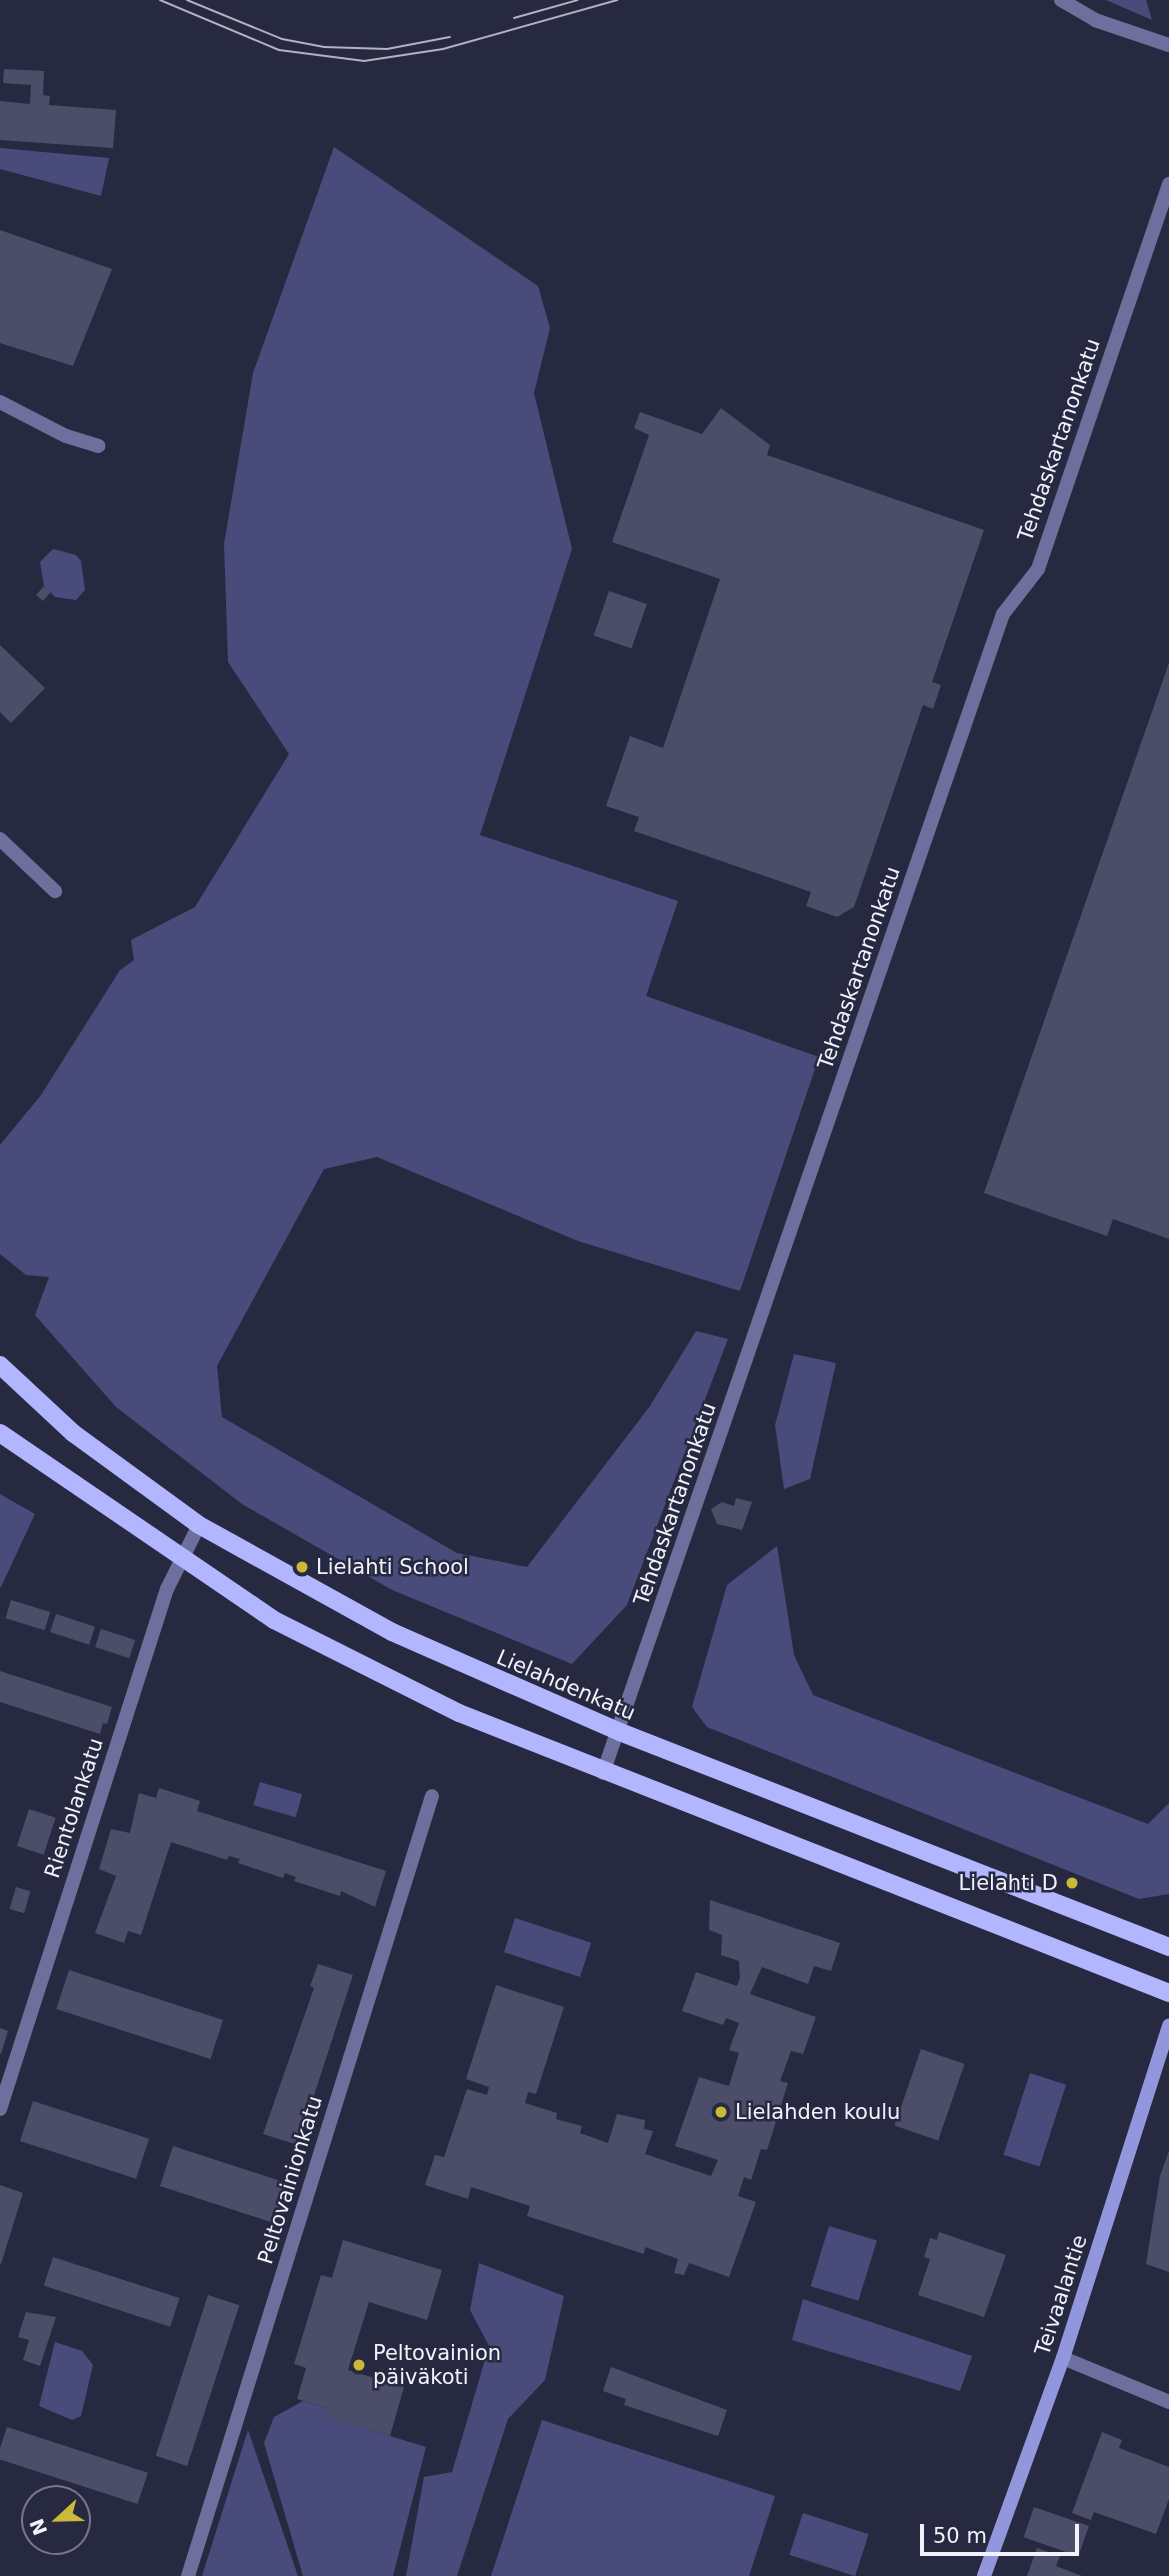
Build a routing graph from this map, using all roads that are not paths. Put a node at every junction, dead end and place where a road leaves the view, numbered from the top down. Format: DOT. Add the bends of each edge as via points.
graph roads {
  1 [pos="1061,0"];
  2 [pos="1169,45"];
  3 [pos="1169,184"];
  4 [pos="0,402"];
  5 [pos="98,446"];
  6 [pos="0,839"];
  7 [pos="55,891"];
  8 [pos="0,1365"];
  9 [pos="0,1433"];
  10 [pos="198,1525"];
  11 [pos="183,1561"];
  12 [pos="620,1732"];
  13 [pos="603,1773"];
  14 [pos="432,1796"];
  15 [pos="1169,1947"];
  16 [pos="1169,1993"];
  17 [pos="1169,2025"];
  18 [pos="0,2109"];
  19 [pos="1063,2358"];
  20 [pos="1169,2402"];
  21 [pos="188,2576"];
  22 [pos="984,2576"];
  1 -- 2 [label="street" via="1095,20"];
  3 -- 12 [label="street, Tehdaskartanonkatu" via="1038,569 1003,614"];
  4 -- 5 [label="street" via="66,436"];
  6 -- 7 [label="street"];
  8 -- 10 [label="main road, Lielahdenkatu" via="72,1433"];
  9 -- 11 [label="main road"];
  10 -- 11 [label="street, Rientolankatu"];
  10 -- 12 [label="main road, Lielahdenkatu" via="392,1632"];
  11 -- 13 [label="main road" via="274,1620 347,1659"];
  11 -- 18 [label="street, Rientolankatu" via="167,1589"];
  12 -- 13 [label="street, Tehdaskartanonkatu"];
  12 -- 15 [label="main road, Lielahdenkatu"];
  13 -- 16 [label="main road"];
  14 -- 21 [label="street, Peltovainionkatu"];
  17 -- 19 [label="main road, Teivaalantie"];
  19 -- 20 [label="street"];
  19 -- 22 [label="main road, Teivaalantie"];
}
